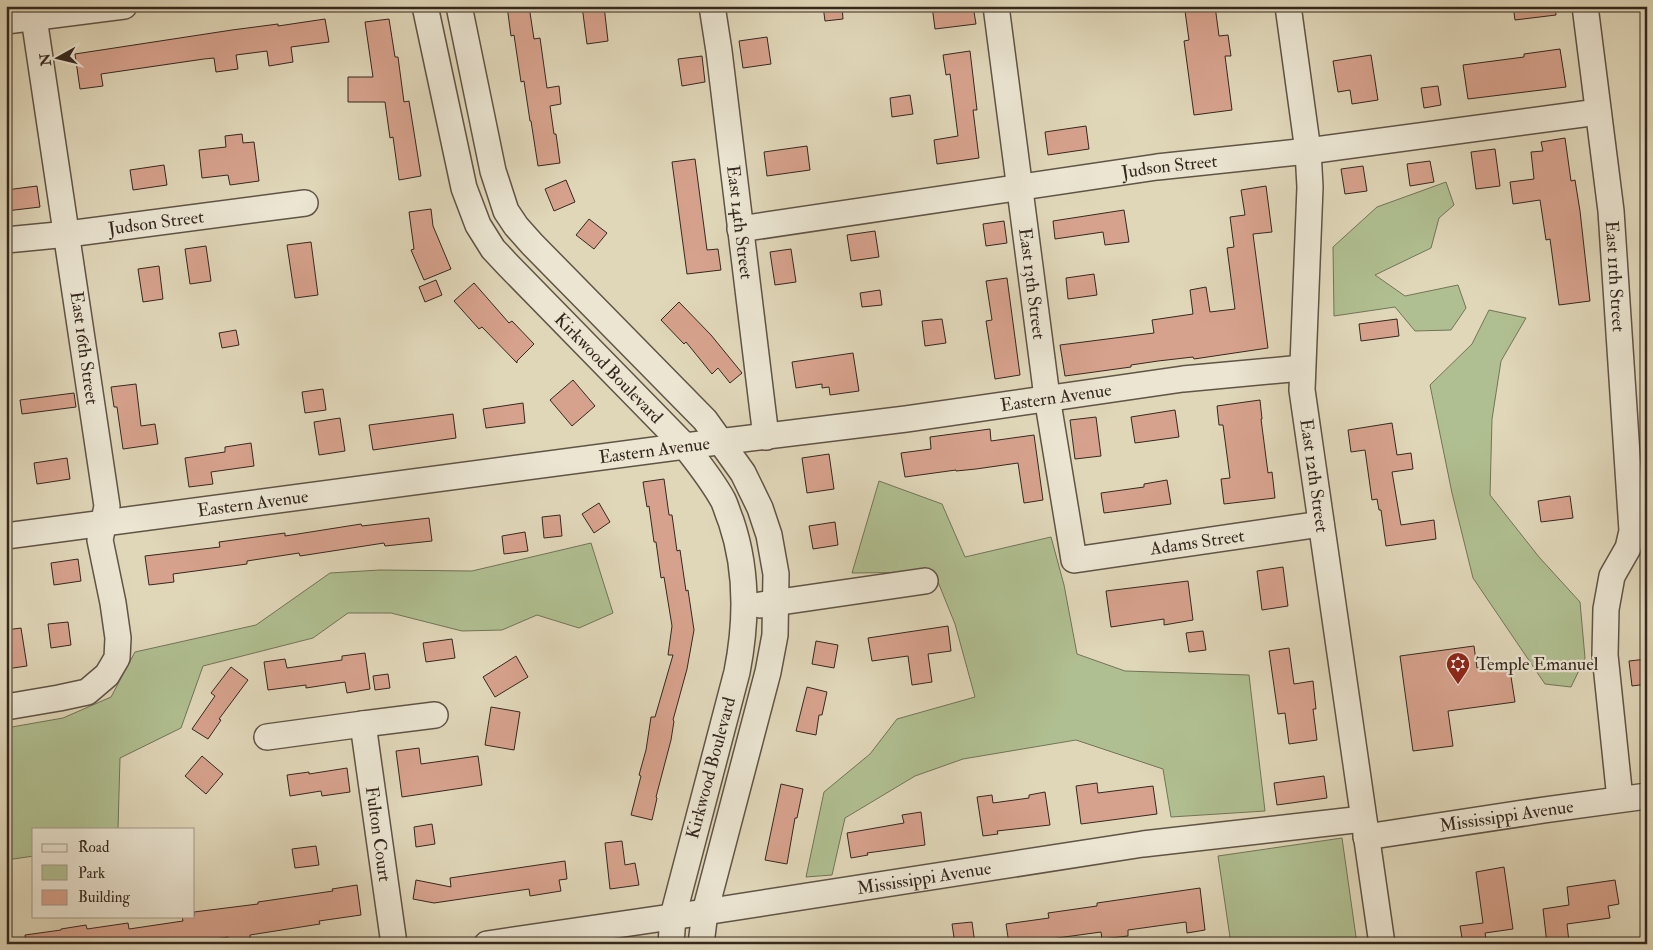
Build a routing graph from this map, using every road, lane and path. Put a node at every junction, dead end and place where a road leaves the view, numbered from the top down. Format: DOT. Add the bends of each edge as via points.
graph roads {
  1 [pos="124,6"];
  2 [pos="425,6"];
  3 [pos="459,6"];
  4 [pos="712,6"];
  5 [pos="996,6"];
  6 [pos="1288,6"];
  7 [pos="1585,6"];
  8 [pos="34,18"];
  9 [pos="6,21"];
  10 [pos="1598,112"];
  11 [pos="1308,151"];
  12 [pos="1020,187"];
  13 [pos="305,203"];
  14 [pos="740,229"];
  15 [pos="68,234"];
  16 [pos="6,240"];
  17 [pos="1302,368"];
  18 [pos="1048,397"];
  19 [pos="766,437"];
  20 [pos="722,443"];
  21 [pos="685,446"];
  22 [pos="1321,524"];
  23 [pos="102,525"];
  24 [pos="6,536"];
  25 [pos="1638,547"];
  26 [pos="1074,560"];
  27 [pos="925,582"];
  28 [pos="776,603"];
  29 [pos="745,606"];
  30 [pos="6,707"];
  31 [pos="435,715"];
  32 [pos="363,724"];
  33 [pos="267,737"];
  34 [pos="1647,796"];
  35 [pos="1620,799"];
  36 [pos="1365,828"];
  37 [pos="705,912"];
  38 [pos="673,916"];
  39 [pos="517,942"];
  40 [pos="394,944"];
  41 [pos="487,944"];
  42 [pos="671,944"];
  43 [pos="701,944"];
  44 [pos="1382,944"];
  1 -- 8 [label="street"];
  2 -- 21 [label="street, Kirkwood Boulevard" via="464,188 478,225 493,249"];
  3 -- 20 [label="street, Kirkwood Boulevard" via="493,171 506,211 532,244 706,420"];
  4 -- 14 [label="street, East 14th Street"];
  5 -- 12 [label="street, East 13th Street"];
  6 -- 11 [label="street, East 12th Street"];
  7 -- 10 [label="street, East 11th Street"];
  8 -- 9 [label="street"];
  8 -- 15 [label="street, East 16th Street"];
  10 -- 11 [label="street, Judson Street"];
  10 -- 25 [label="street, East 11th Street" via="1611,221 1632,531"];
  11 -- 12 [label="street, Judson Street" via="1157,167"];
  11 -- 17 [label="street, East 12th Street" via="1310,187"];
  12 -- 14 [label="street, Judson Street"];
  12 -- 18 [label="street, East 13th Street"];
  13 -- 15 [label="street, Judson Street"];
  14 -- 19 [label="street, East 14th Street"];
  15 -- 16 [label="street, Judson Street"];
  15 -- 23 [label="street, East 16th Street" via="107,506"];
  17 -- 18 [label="street, Eastern Avenue" via="1183,379"];
  17 -- 22 [label="street, East 12th Street" via="1302,390"];
  18 -- 19 [label="street, Eastern Avenue"];
  18 -- 26 [label="street, East 13th Street"];
  19 -- 20 [label="street, Eastern Avenue"];
  20 -- 21 [label="street, Eastern Avenue"];
  20 -- 28 [label="street, Kirkwood Boulevard" via="743,473 760,508 776,574"];
  21 -- 23 [label="street, Eastern Avenue"];
  21 -- 29 [label="street, Kirkwood Boulevard" via="724,502 737,539"];
  22 -- 26 [label="street, Adams Street"];
  22 -- 36 [label="street, East 12th Street"];
  23 -- 24 [label="street, Eastern Avenue"];
  23 -- 30 [label="street, East 16th Street" via="100,540 113,603 117,658 107,675 87,692"];
  25 -- 35 [label="street" via="1612,576 1607,604 1605,655"];
  27 -- 28 [label="street"];
  28 -- 29 [label="street"];
  28 -- 37 [label="street, Kirkwood Boulevard" via="775,635 768,672"];
  29 -- 38 [label="street, Kirkwood Boulevard" via="737,672"];
  31 -- 32 [label="street"];
  32 -- 33 [label="street"];
  32 -- 40 [label="street, Fulton Court"];
  34 -- 35 [label="street, Mississippi Avenue"];
  35 -- 36 [label="street, Mississippi Avenue"];
  36 -- 37 [label="street, Mississippi Avenue" via="1143,844"];
  36 -- 44 [label="street, East 12th Street"];
  37 -- 38 [label="street, Mississippi Avenue"];
  37 -- 43 [label="street, Kirkwood Boulevard"];
  38 -- 39 [label="street, Mississippi Avenue"];
  38 -- 42 [label="street, Kirkwood Boulevard"];
  39 -- 41 [label="street, Mississippi Avenue"];
}
